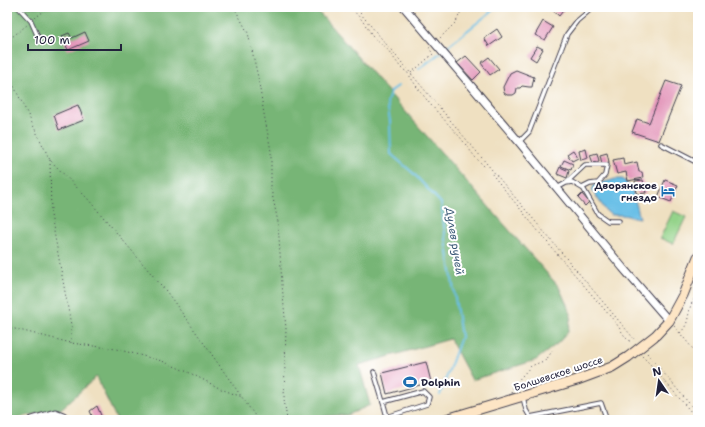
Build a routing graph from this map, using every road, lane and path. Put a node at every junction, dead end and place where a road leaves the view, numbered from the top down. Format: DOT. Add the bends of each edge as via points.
graph roads {
  1 [pos="18,7"];
  2 [pos="234,7"];
  3 [pos="350,7"];
  4 [pos="355,7"];
  5 [pos="404,7"];
  6 [pos="463,7"];
  7 [pos="590,7"];
  8 [pos="39,38"];
  9 [pos="436,45"];
  10 [pos="433,54"];
  11 [pos="7,72"];
  12 [pos="409,74"];
  13 [pos="519,142"];
  14 [pos="661,144"];
  15 [pos="50,160"];
  16 [pos="698,163"];
  17 [pos="566,183"];
  18 [pos="557,188"];
  19 [pos="583,188"];
  20 [pos="634,199"];
  21 [pos="626,201"];
  22 [pos="619,221"];
  23 [pos="697,262"];
  24 [pos="698,295"];
  25 [pos="670,322"];
  26 [pos="7,328"];
  27 [pos="680,334"];
  28 [pos="71,343"];
  29 [pos="639,349"];
  30 [pos="553,350"];
  31 [pos="698,355"];
  32 [pos="374,372"];
  33 [pos="523,396"];
  34 [pos="242,397"];
  35 [pos="506,401"];
  36 [pos="383,402"];
  37 [pos="698,414"];
  38 [pos="387,418"];
  39 [pos="32,420"];
  40 [pos="67,420"];
  41 [pos="258,420"];
  42 [pos="287,420"];
  43 [pos="443,420"];
  44 [pos="607,420"];
  45 [pos="698,420"];
  1 -- 8 [label="lane" via="31,22"];
  2 -- 42 [label="path" via="248,33 271,151 272,189 278,222 286,329 284,399"];
  3 -- 12 [label="path" via="374,38"];
  4 -- 12 [label="path"];
  5 -- 9 [label="street"];
  6 -- 9 [label="path" via="456,22"];
  7 -- 13 [label="lane" via="567,34 529,132"];
  9 -- 13 [label="street"];
  10 -- 12 [label="path"];
  11 -- 15 [label="path"];
  12 -- 29 [label="path"];
  12 -- 29 [label="path" via="430,104 491,173 626,338"];
  13 -- 18 [label="street"];
  14 -- 16 [label="lane"];
  15 -- 28 [label="path" via="51,215 71,325"];
  15 -- 34 [label="path" via="87,198 166,291"];
  17 -- 18 [label="lane"];
  17 -- 19 [label="lane" via="572,182"];
  17 -- 19 [label="lane" via="585,166 606,165 605,175 598,183"];
  18 -- 25 [label="street"];
  19 -- 22 [label="lane" via="598,214 608,221"];
  20 -- 21 [label="path"];
  23 -- 25 [label="main road, Болшевское шоссе"];
  24 -- 27 [label="path" via="691,303 687,324"];
  25 -- 27 [label="path"];
  25 -- 29 [label="main road, Болшевское шоссе"];
  26 -- 28 [label="path"];
  27 -- 31 [label="path"];
  28 -- 34 [label="path" via="116,349 162,361"];
  29 -- 33 [label="main road, Болшевское шоссе" via="612,367"];
  29 -- 37 [label="path"];
  29 -- 45 [label="path"];
  30 -- 35 [label="path" via="546,360 531,366 514,385"];
  32 -- 36 [label="lane"];
  33 -- 35 [label="main road, Болшевское шоссе"];
  33 -- 44 [label="lane" via="530,417 601,403"];
  34 -- 41 [label="path"];
  35 -- 43 [label="main road, Болшевское шоссе"];
  36 -- 38 [label="lane"];
  36 -- 38 [label="lane" via="423,391 428,397 427,404"];
  39 -- 40 [label="street" via="55,413"];
}
